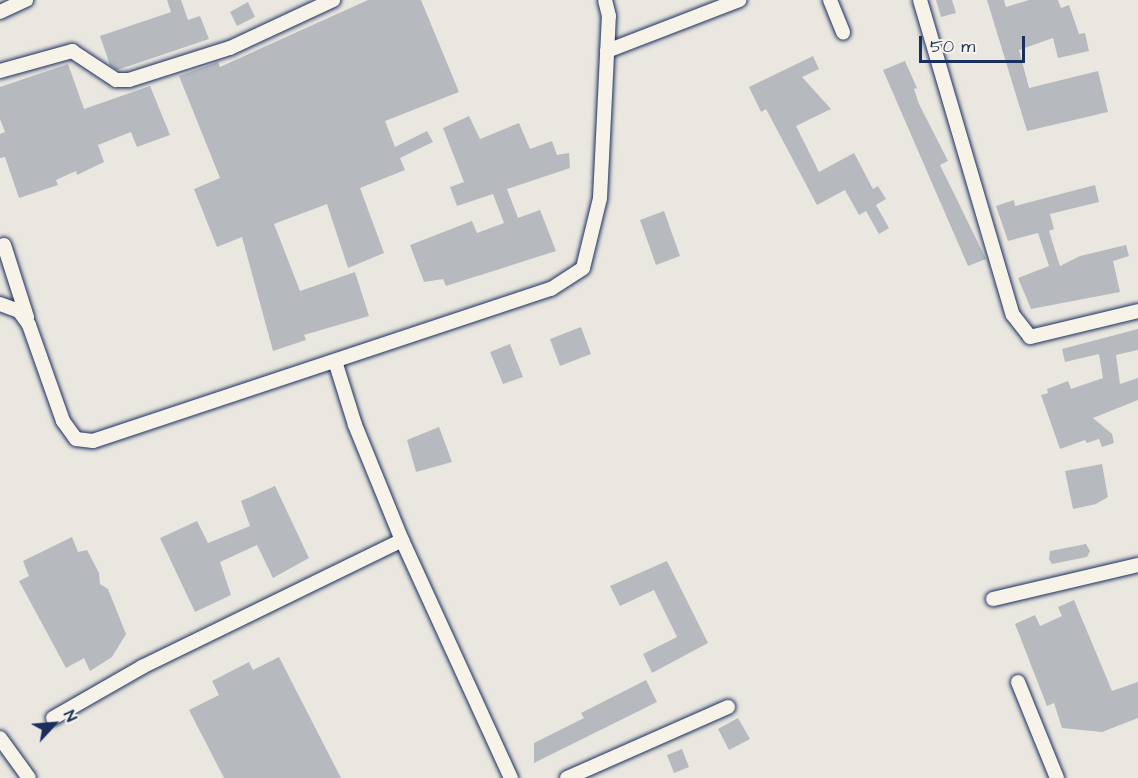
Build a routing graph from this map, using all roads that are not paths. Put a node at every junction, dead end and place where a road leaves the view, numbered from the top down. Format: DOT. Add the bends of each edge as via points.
graph roads {
  1 [pos="26,0"];
  2 [pos="333,0"];
  3 [pos="605,0"];
  4 [pos="740,0"];
  5 [pos="830,0"];
  6 [pos="920,0"];
  7 [pos="0,12"];
  8 [pos="843,33"];
  9 [pos="607,51"];
  10 [pos="0,71"];
  11 [pos="2,239"];
  12 [pos="0,262"];
  13 [pos="0,304"];
  14 [pos="1138,311"];
  15 [pos="29,325"];
  16 [pos="336,361"];
  17 [pos="402,540"];
  18 [pos="1138,565"];
  19 [pos="993,599"];
  20 [pos="1018,682"];
  21 [pos="728,707"];
  22 [pos="53,718"];
  23 [pos="0,738"];
  24 [pos="29,778"];
  25 [pos="511,778"];
  26 [pos="567,778"];
  27 [pos="1057,778"];
  1 -- 7 [label="street"];
  2 -- 10 [label="street" via="231,48 129,80 116,81 72,51"];
  3 -- 9 [label="street"];
  4 -- 9 [label="street"];
  5 -- 8 [label="street"];
  6 -- 14 [label="street" via="1013,315 1029,337"];
  9 -- 16 [label="street" via="600,198 583,268 551,289"];
  11 -- 12 [label="street"];
  11 -- 15 [label="street"];
  13 -- 15 [label="street" via="19,311"];
  15 -- 16 [label="street" via="63,421 76,439 93,441"];
  16 -- 17 [label="street" via="355,425"];
  17 -- 22 [label="street" via="142,667"];
  17 -- 25 [label="street"];
  18 -- 19 [label="street"];
  20 -- 27 [label="street"];
  21 -- 26 [label="street"];
  23 -- 24 [label="street"];
}
